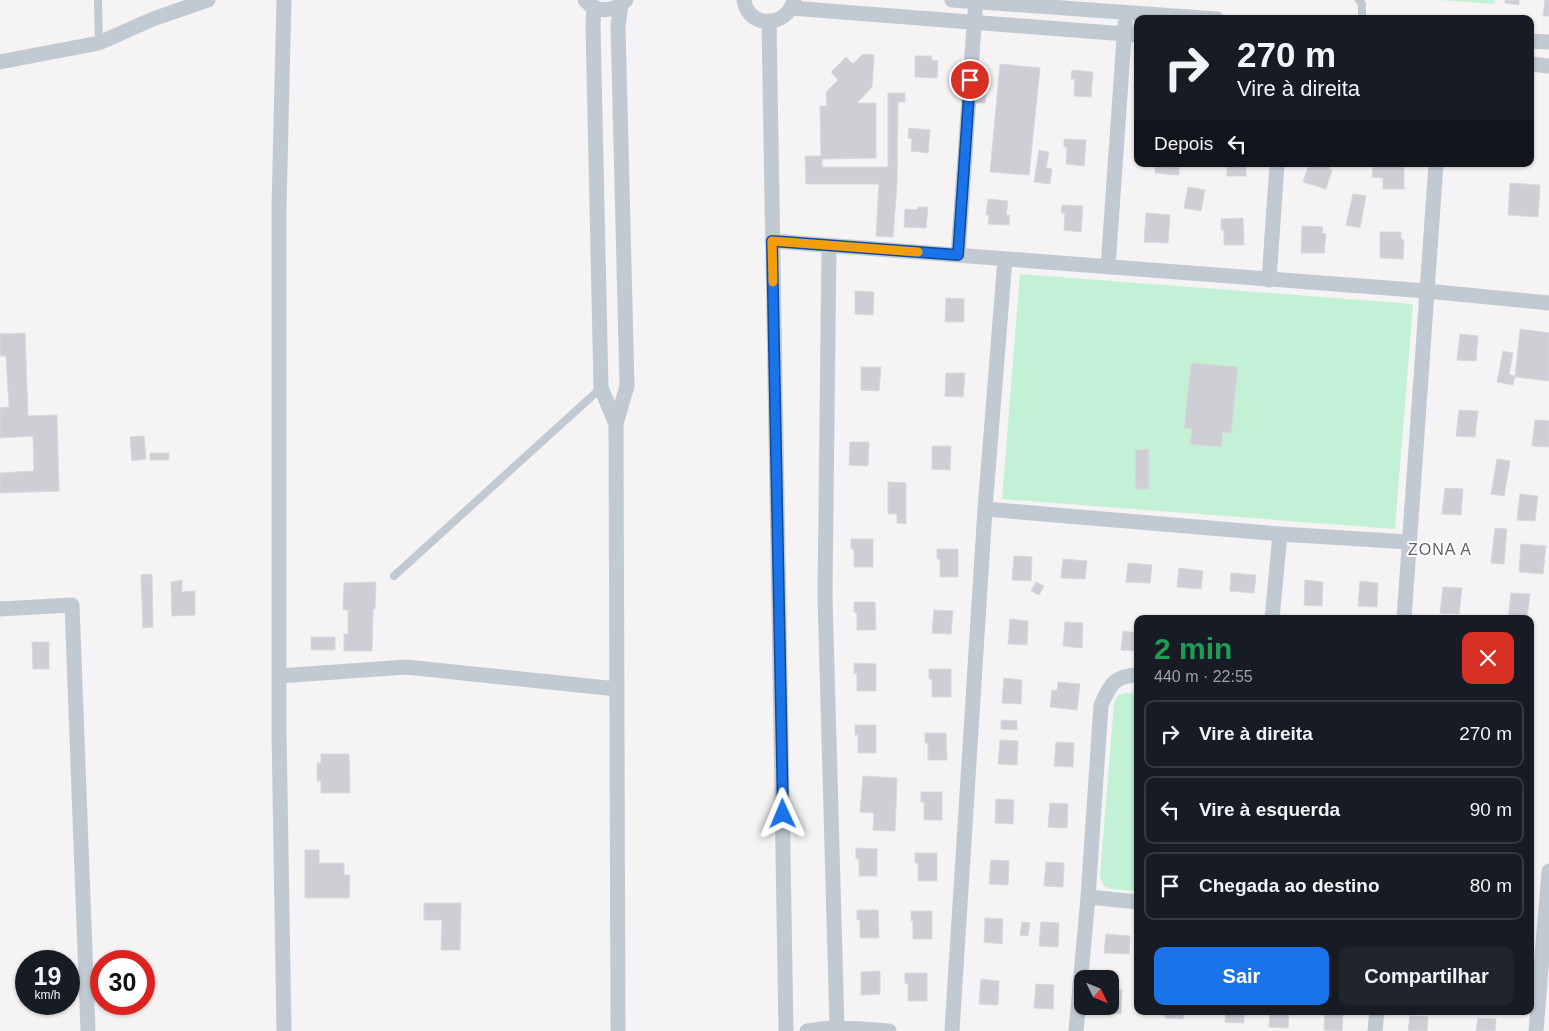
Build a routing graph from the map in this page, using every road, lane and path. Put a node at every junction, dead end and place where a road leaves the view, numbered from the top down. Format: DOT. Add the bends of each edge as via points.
graph roads {
  1 [pos="98,0"];
  2 [pos="208,0"];
  3 [pos="284,0"];
  4 [pos="744,0"];
  5 [pos="952,0"];
  6 [pos="1359,0"];
  7 [pos="624,2"];
  8 [pos="975,2"];
  9 [pos="590,4"];
  10 [pos="792,4"];
  11 [pos="1126,12"];
  12 [pos="1165,15"];
  13 [pos="1362,15"];
  14 [pos="769,22"];
  15 [pos="974,22"];
  16 [pos="1131,34"];
  17 [pos="1534,41"];
  18 [pos="1549,42"];
  19 [pos="99,43"];
  20 [pos="0,62"];
  21 [pos="1534,64"];
  22 [pos="1549,66"];
  23 [pos="1276,167"];
  24 [pos="1436,167"];
  25 [pos="772,241"];
  26 [pos="829,246"];
  27 [pos="958,255"];
  28 [pos="1006,259"];
  29 [pos="1108,267"];
  30 [pos="1269,280"];
  31 [pos="1427,291"];
  32 [pos="1549,303"];
  33 [pos="627,386"];
  34 [pos="602,388"];
  35 [pos="616,424"];
  36 [pos="985,509"];
  37 [pos="1280,534"];
  38 [pos="1409,542"];
  39 [pos="394,576"];
  40 [pos="0,609"];
  41 [pos="1272,615"];
  42 [pos="1404,615"];
  43 [pos="1134,675"];
  44 [pos="279,676"];
  45 [pos="617,689"];
  46 [pos="1549,871"];
  47 [pos="1088,897"];
  48 [pos="1134,902"];
  49 [pos="1377,1015"];
  50 [pos="837,1027"];
  51 [pos="88,1031"];
  52 [pos="284,1031"];
  53 [pos="618,1031"];
  54 [pos="786,1031"];
  55 [pos="807,1031"];
  56 [pos="889,1031"];
  57 [pos="952,1031"];
  58 [pos="1076,1031"];
  59 [pos="1375,1031"];
  60 [pos="1536,1031"];
  1 -- 19 [label="lane"];
  2 -- 19 [label="street" via="153,19"];
  3 -- 44 [label="street" via="279,207"];
  4 -- 14 [label="street" via="754,17"];
  5 -- 8 [label="street"];
  6 -- 13 [label="lane"];
  7 -- 9 [label="street" via="608,10"];
  7 -- 33 [label="street" via="618,26"];
  8 -- 11 [label="street"];
  8 -- 15 [label="street"];
  9 -- 34 [label="street"];
  10 -- 14 [label="street" via="782,18"];
  10 -- 15 [label="street"];
  11 -- 12 [label="street"];
  11 -- 16 [label="street"];
  14 -- 25 [label="street"];
  15 -- 16 [label="street"];
  15 -- 27 [label="street"];
  16 -- 29 [label="street"];
  17 -- 18 [label="street"];
  19 -- 20 [label="street"];
  21 -- 22 [label="street"];
  23 -- 30 [label="street"];
  24 -- 31 [label="street"];
  25 -- 26 [label="street"];
  25 -- 54 [label="street"];
  26 -- 27 [label="street"];
  26 -- 50 [label="street" via="825,596"];
  27 -- 28 [label="street"];
  28 -- 29 [label="street"];
  28 -- 36 [label="street"];
  29 -- 30 [label="street"];
  30 -- 31 [label="street"];
  31 -- 32 [label="street"];
  31 -- 38 [label="street"];
  33 -- 34 [label="street"];
  33 -- 35 [label="street"];
  34 -- 35 [label="street"];
  34 -- 39 [label="lane"];
  35 -- 45 [label="street"];
  36 -- 37 [label="street"];
  36 -- 57 [label="street"];
  37 -- 38 [label="street"];
  37 -- 41 [label="street"];
  38 -- 42 [label="street"];
  40 -- 51 [label="street" via="72,605"];
  43 -- 47 [label="street" via="1123,676 1110,686 1101,705"];
  44 -- 45 [label="street" via="406,667"];
  44 -- 52 [label="street"];
  45 -- 53 [label="street"];
  46 -- 60 [label="street"];
  47 -- 48 [label="street"];
  47 -- 58 [label="street"];
  49 -- 59 [label="street"];
  50 -- 55 [label="street"];
  50 -- 56 [label="street"];
}
